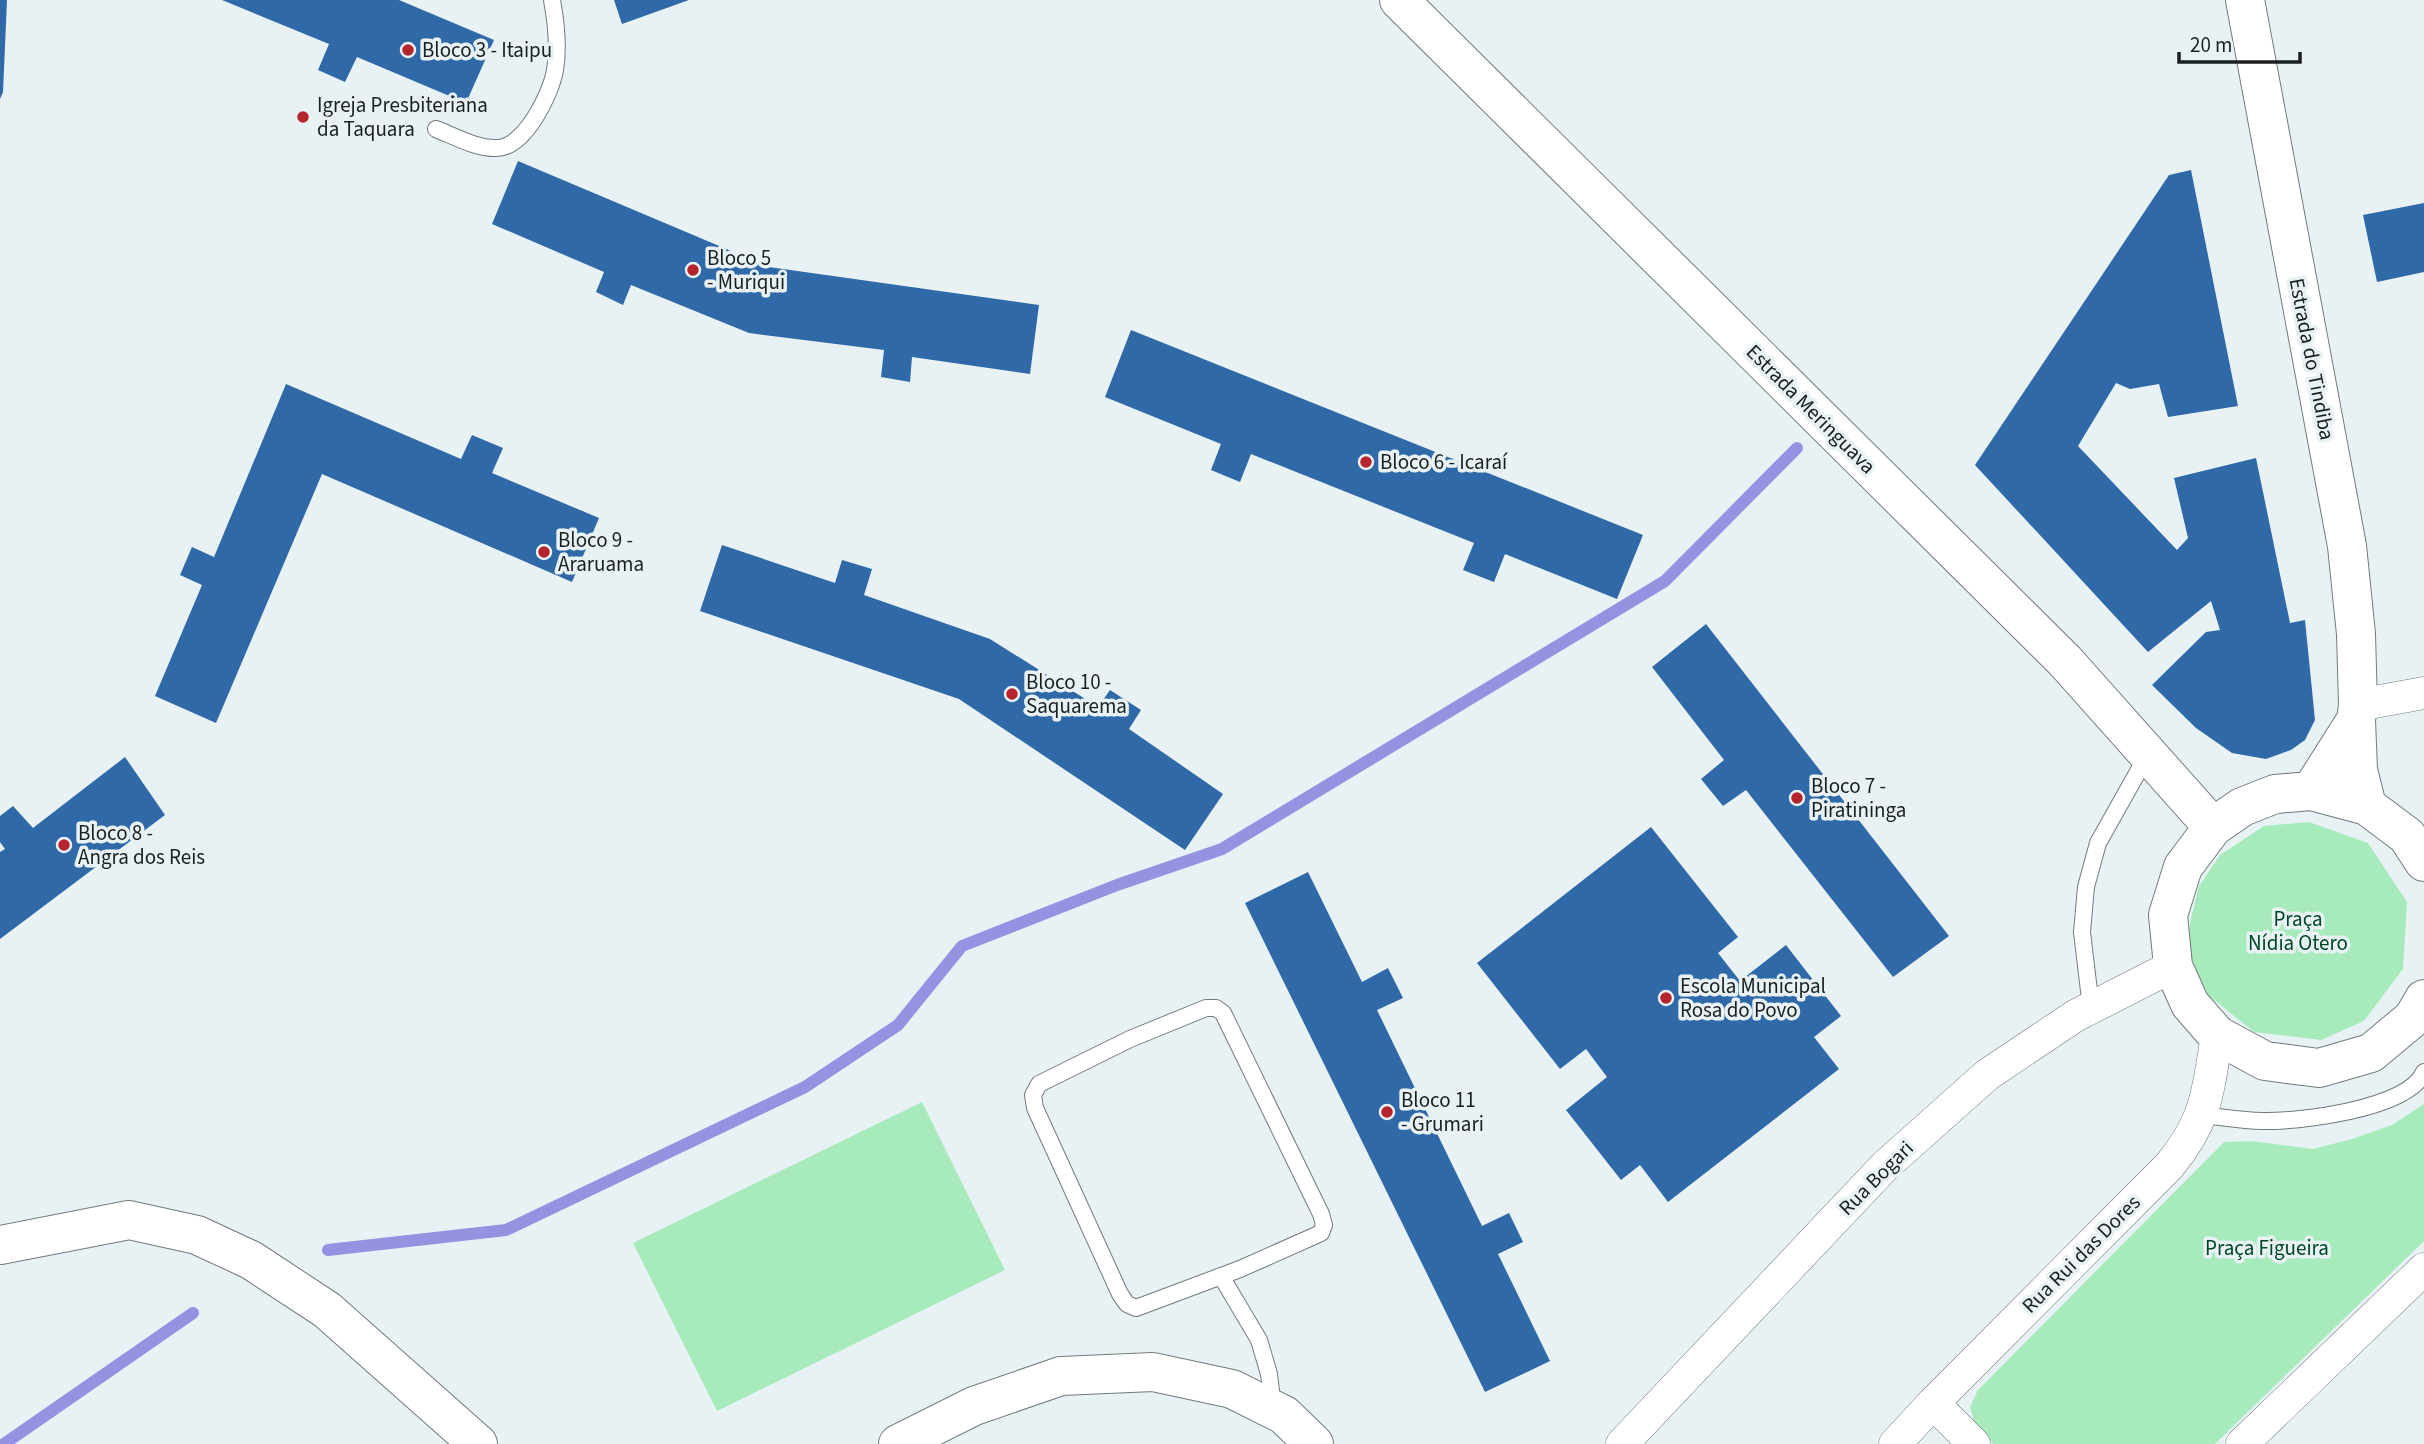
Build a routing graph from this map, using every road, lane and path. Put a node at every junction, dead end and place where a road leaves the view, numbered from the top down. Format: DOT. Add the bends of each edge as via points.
graph roads {
  1 [pos="552,0"];
  2 [pos="1399,0"];
  3 [pos="2245,0"];
  4 [pos="436,129"];
  5 [pos="2424,693"];
  6 [pos="2357,712"];
  7 [pos="2148,754"];
  8 [pos="2311,791"];
  9 [pos="2367,806"];
  10 [pos="2213,827"];
  11 [pos="2424,862"];
  12 [pos="2173,966"];
  13 [pos="2091,1008"];
  14 [pos="2420,1015"];
  15 [pos="2217,1035"];
  16 [pos="2424,1072"];
  17 [pos="2202,1115"];
  18 [pos="0,1245"];
  19 [pos="2424,1269"];
  20 [pos="1221,1276"];
  21 [pos="1933,1403"];
  22 [pos="1274,1409"];
  23 [pos="478,1444"];
  24 [pos="898,1444"];
  25 [pos="1314,1444"];
  26 [pos="1622,1444"];
  27 [pos="1895,1444"];
  28 [pos="1974,1444"];
  29 [pos="2242,1444"];
  1 -- 4 [label="lane" via="555,70 525,133 512,145 499,148"];
  2 -- 7 [label="street, Estrada Meringuava" via="2064,661"];
  3 -- 6 [label="street, Estrada do Tindiba" via="2347,546 2356,634"];
  5 -- 6 [label="street"];
  6 -- 8 [label="street"];
  6 -- 9 [label="street, Estrada do Tindiba" via="2358,770"];
  7 -- 10 [label="street, Estrada Meringuava"];
  7 -- 13 [label="lane" via="2098,843 2086,887 2082,932"];
  8 -- 9 [label="street"];
  8 -- 10 [label="street" via="2264,798"];
  9 -- 11 [label="street" via="2407,835"];
  10 -- 12 [label="street" via="2183,867 2168,915"];
  12 -- 13 [label="street, Rua Bogari"];
  12 -- 15 [label="street" via="2190,1004"];
  13 -- 26 [label="street, Rua Bogari" via="1987,1075 1885,1166"];
  14 -- 15 [label="street" via="2371,1052 2319,1068 2265,1061"];
  15 -- 17 [label="street, Rua Rui das Dores"];
  16 -- 17 [label="lane" via="2410,1089 2381,1103 2334,1114 2263,1121"];
  17 -- 21 [label="street, Rua Rui das Dores" via="2189,1143 2169,1166"];
  18 -- 23 [label="street" via="129,1220 197,1236 251,1260 327,1310"];
  19 -- 29 [label="street"];
  20 -- 20 [label="lane" via="1321,1233 1324,1225 1223,1013 1206,1007 1039,1084 1033,1095 1035,1108 1127,1304 1136,1308"];
  20 -- 22 [label="lane" via="1259,1340"];
  21 -- 27 [label="street, Rua Rui das Dores"];
  21 -- 28 [label="street"];
  22 -- 24 [label="street" via="1232,1389 1153,1372 1061,1376 974,1406"];
  22 -- 25 [label="street"];
}
